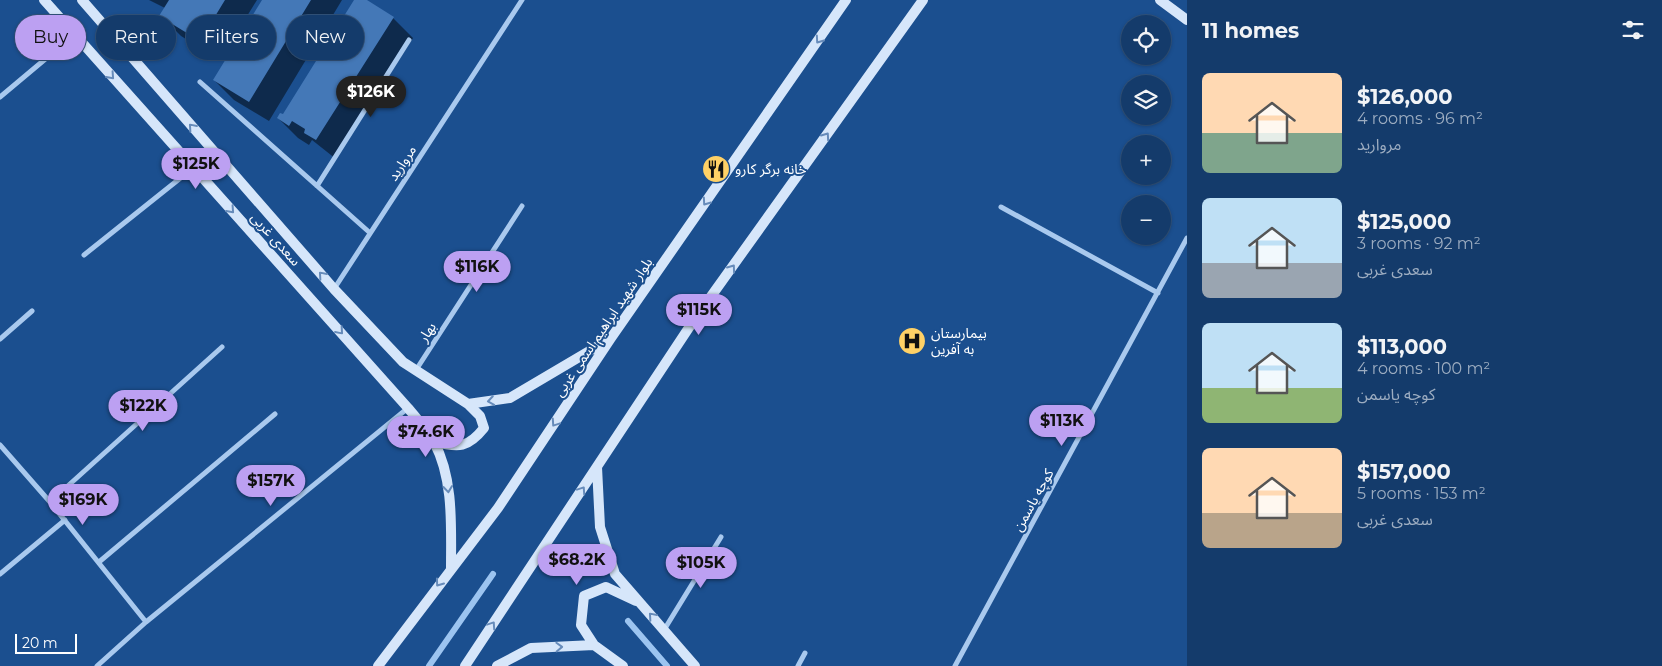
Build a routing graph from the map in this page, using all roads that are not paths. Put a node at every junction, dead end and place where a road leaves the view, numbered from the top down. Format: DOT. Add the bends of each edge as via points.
graph roads {
  1 [pos="44,0"];
  2 [pos="82,0"];
  3 [pos="522,0"];
  4 [pos="846,0"];
  5 [pos="923,0"];
  6 [pos="1160,0"];
  7 [pos="57,15"];
  8 [pos="1187,20"];
  9 [pos="409,40"];
  10 [pos="86,48"];
  11 [pos="44,60"];
  12 [pos="200,82"];
  13 [pos="0,97"];
  14 [pos="193,168"];
  15 [pos="317,186"];
  16 [pos="522,206"];
  17 [pos="1001,207"];
  18 [pos="370,232"];
  19 [pos="1187,238"];
  20 [pos="84,254"];
  21 [pos="334,289"];
  22 [pos="1158,292"];
  23 [pos="32,311"];
  24 [pos="611,338"];
  25 [pos="0,339"];
  26 [pos="222,347"];
  27 [pos="416,370"];
  28 [pos="468,404"];
  29 [pos="408,408"];
  30 [pos="275,414"];
  31 [pos="434,442"];
  32 [pos="0,445"];
  33 [pos="597,468"];
  34 [pos="50,502"];
  35 [pos="65,520"];
  36 [pos="721,537"];
  37 [pos="99,562"];
  38 [pos="451,568"];
  39 [pos="0,574"];
  40 [pos="640,602"];
  41 [pos="146,622"];
  42 [pos="664,630"];
  43 [pos="594,645"];
  44 [pos="805,653"];
  45 [pos="98,666"];
  46 [pos="378,666"];
  47 [pos="465,666"];
  48 [pos="497,666"];
  49 [pos="623,666"];
  50 [pos="695,666"];
  51 [pos="798,666"];
  52 [pos="955,666"];
  1 -- 7 [label="street, سعدی غربی"];
  21 -- 2 [label="street, سعدی غربی, one-way"];
  3 -- 18 [label="street, مروارید"];
  4 -- 24 [label="street, بلوار شهید ابراهیم اسمی غربی, one-way"];
  33 -- 5 [label="street, one-way" via="692,323"];
  6 -- 8 [label="street"];
  9 -- 15 [label="street"];
  10 -- 14 [label="street, سعدی غربی, one-way"];
  11 -- 13 [label="street"];
  12 -- 15 [label="street"];
  14 -- 20 [label="street"];
  14 -- 29 [label="street, سعدی غربی, one-way"];
  15 -- 18 [label="street"];
  16 -- 27 [label="street, بهار"];
  17 -- 22 [label="street"];
  18 -- 21 [label="street, مروارید"];
  19 -- 22 [label="street, کوچه یاسمن"];
  21 -- 27 [label="street, سعدی غربی" via="403,362"];
  22 -- 52 [label="street, کوچه یاسمن"];
  23 -- 25 [label="street"];
  24 -- 28 [label="street, one-way" via="510,398"];
  24 -- 38 [label="street, بلوار شهید ابراهیم اسمی غربی, one-way" via="498,508"];
  26 -- 34 [label="street"];
  27 -- 28 [label="street, سعدی غربی"];
  28 -- 31 [label="street" via="480,416 484,428 473,442 455,447"];
  29 -- 31 [label="street, سعدی غربی"];
  29 -- 41 [label="street"];
  30 -- 37 [label="street"];
  31 -- 38 [label="street, سعدی غربی, one-way" via="447,481"];
  32 -- 34 [label="street"];
  33 -- 40 [label="street" via="600,527 615,574"];
  47 -- 33 [label="street, one-way"];
  34 -- 35 [label="street"];
  35 -- 37 [label="street"];
  35 -- 39 [label="street"];
  36 -- 42 [label="street"];
  37 -- 41 [label="street"];
  38 -- 46 [label="street, بلوار شهید ابراهیم اسمی غربی, one-way"];
  42 -- 40 [label="street, one-way"];
  40 -- 43 [label="street" via="606,587 584,596 581,625"];
  41 -- 45 [label="street"];
  42 -- 50 [label="street"];
  48 -- 43 [label="street, one-way" via="531,648"];
  43 -- 49 [label="street"];
  44 -- 51 [label="street"];
}
